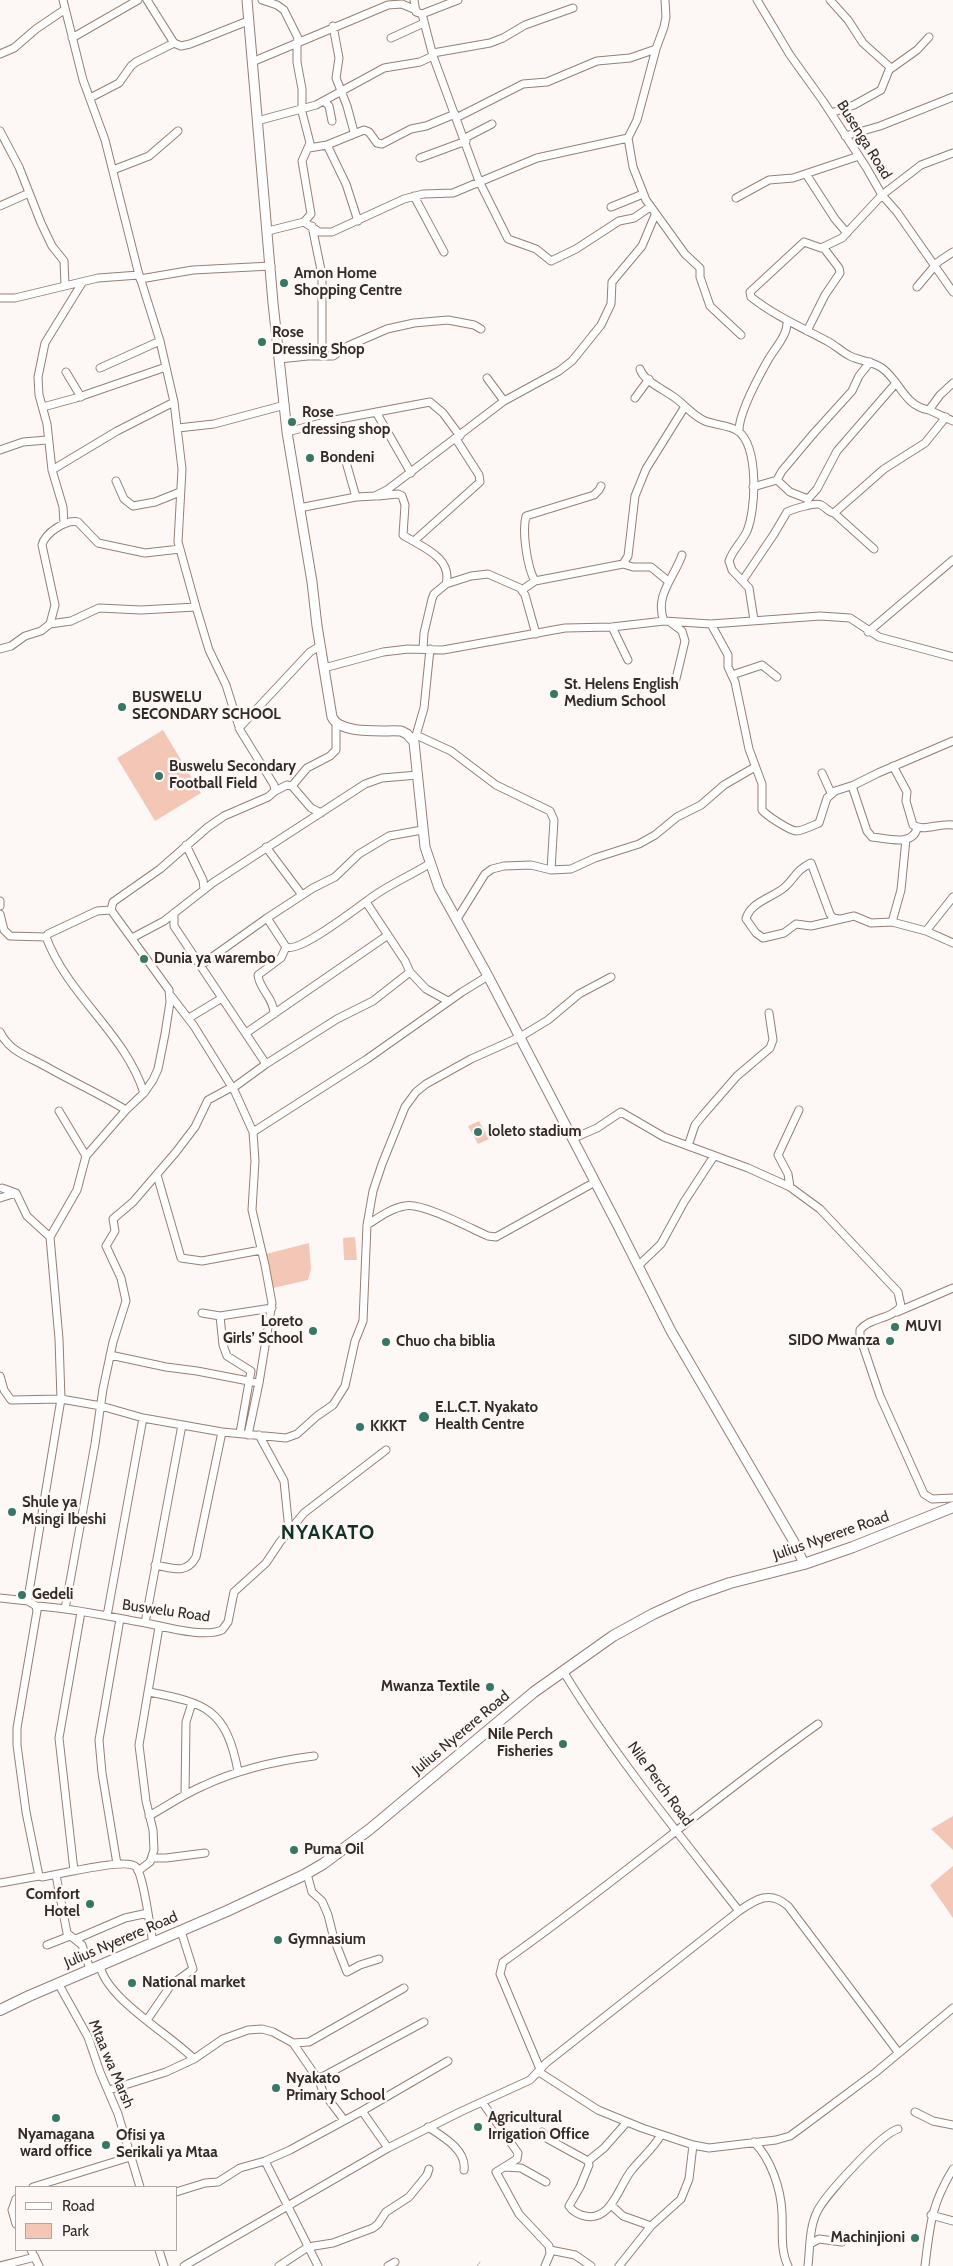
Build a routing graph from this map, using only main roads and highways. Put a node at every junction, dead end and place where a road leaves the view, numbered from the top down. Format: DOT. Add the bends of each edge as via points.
graph roads {
  1 [pos="247,0"];
  2 [pos="953,1507"];
  3 [pos="804,1564"];
  4 [pos="0,2010"];
  1 -- 3 [label="main road" via="287,432 332,716 336,724 344,728 401,731 415,738 422,830 429,864 671,1332"];
  2 -- 3 [label="highway, Julius Nyerere Road"];
  3 -- 4 [label="highway, Julius Nyerere Road" via="690,1596 652,1614 613,1636 534,1692 370,1829 306,1874"];
}
